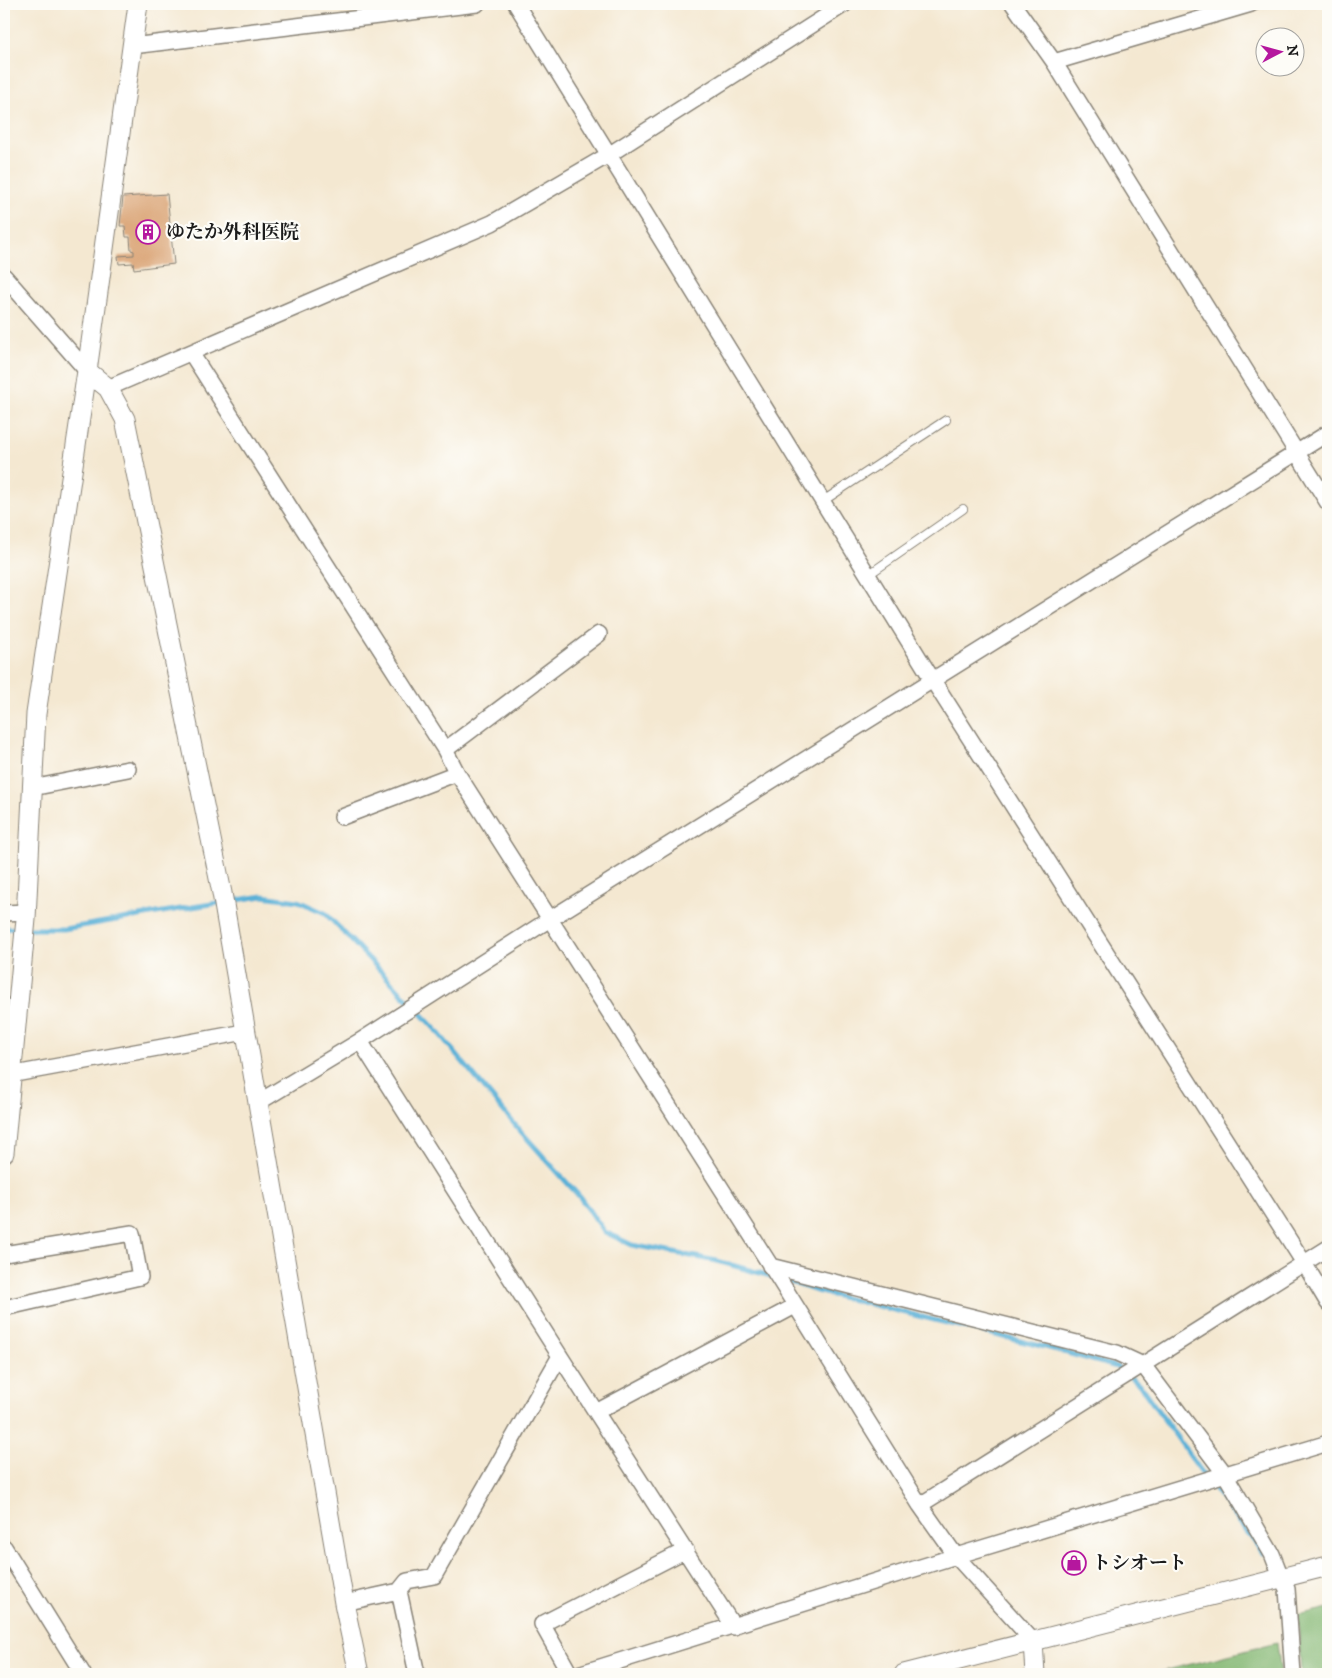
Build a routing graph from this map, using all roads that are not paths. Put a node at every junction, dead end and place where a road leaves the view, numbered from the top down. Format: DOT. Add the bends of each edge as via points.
graph roads {
  1 [pos="138,4"];
  2 [pos="477,4"];
  3 [pos="516,4"];
  4 [pos="845,4"];
  5 [pos="1014,4"];
  6 [pos="1251,4"];
  7 [pos="132,46"];
  8 [pos="1054,62"];
  9 [pos="610,154"];
  10 [pos="4,276"];
  11 [pos="191,354"];
  12 [pos="87,371"];
  13 [pos="108,388"];
  14 [pos="946,420"];
  15 [pos="1328,432"];
  16 [pos="1297,452"];
  17 [pos="823,502"];
  18 [pos="1328,503"];
  19 [pos="963,509"];
  20 [pos="868,575"];
  21 [pos="599,634"];
  22 [pos="932,679"];
  23 [pos="444,750"];
  24 [pos="128,769"];
  25 [pos="457,773"];
  26 [pos="32,788"];
  27 [pos="342,817"];
  28 [pos="4,913"];
  29 [pos="26,915"];
  30 [pos="550,919"];
  31 [pos="245,1032"];
  32 [pos="360,1041"];
  33 [pos="8,1075"];
  34 [pos="259,1102"];
  35 [pos="4,1153"];
  36 [pos="1328,1248"];
  37 [pos="4,1254"];
  38 [pos="1304,1263"];
  39 [pos="772,1268"];
  40 [pos="1328,1303"];
  41 [pos="795,1306"];
  42 [pos="4,1308"];
  43 [pos="560,1356"];
  44 [pos="1140,1367"];
  45 [pos="596,1412"];
  46 [pos="1328,1443"];
  47 [pos="1222,1475"];
  48 [pos="920,1505"];
  49 [pos="4,1547"];
  50 [pos="686,1550"];
  51 [pos="956,1556"];
  52 [pos="1328,1566"];
  53 [pos="1280,1578"];
  54 [pos="399,1591"];
  55 [pos="344,1603"];
  56 [pos="734,1626"];
  57 [pos="1033,1641"];
  58 [pos="82,1674"];
  59 [pos="359,1674"];
  60 [pos="417,1674"];
  61 [pos="570,1674"];
  62 [pos="578,1674"];
  63 [pos="904,1674"];
  64 [pos="1035,1674"];
  65 [pos="1293,1674"];
  1 -- 7 [label="street"];
  2 -- 7 [label="street"];
  3 -- 9 [label="street"];
  4 -- 9 [label="street"];
  5 -- 8 [label="street"];
  6 -- 8 [label="street"];
  7 -- 12 [label="street"];
  8 -- 16 [label="street"];
  9 -- 11 [label="street" via="492,223"];
  9 -- 17 [label="street"];
  10 -- 12 [label="street"];
  11 -- 13 [label="street"];
  11 -- 23 [label="street"];
  12 -- 13 [label="street"];
  12 -- 26 [label="street" via="36,714"];
  13 -- 31 [label="street" via="125,420 226,911"];
  14 -- 17 [label="lane"];
  15 -- 16 [label="street"];
  16 -- 18 [label="street"];
  16 -- 22 [label="street"];
  17 -- 20 [label="street"];
  19 -- 20 [label="lane"];
  20 -- 22 [label="street"];
  21 -- 23 [label="street"];
  22 -- 30 [label="street"];
  22 -- 38 [label="street"];
  23 -- 25 [label="street"];
  24 -- 26 [label="street"];
  25 -- 27 [label="street"];
  25 -- 30 [label="street"];
  26 -- 29 [label="street"];
  28 -- 29 [label="street"];
  29 -- 33 [label="street"];
  30 -- 32 [label="street"];
  30 -- 39 [label="street"];
  31 -- 33 [label="street"];
  31 -- 34 [label="street"];
  32 -- 34 [label="street"];
  32 -- 43 [label="street"];
  33 -- 35 [label="street"];
  34 -- 55 [label="street"];
  36 -- 38 [label="street"];
  37 -- 42 [label="street" via="132,1233 140,1277"];
  38 -- 40 [label="street"];
  38 -- 44 [label="street"];
  39 -- 41 [label="street"];
  39 -- 44 [label="street" via="1117,1353"];
  41 -- 45 [label="street"];
  41 -- 48 [label="street"];
  43 -- 45 [label="street"];
  43 -- 54 [label="street" via="434,1576 407,1581"];
  44 -- 47 [label="street"];
  44 -- 48 [label="street"];
  45 -- 50 [label="street"];
  46 -- 47 [label="street"];
  47 -- 51 [label="street"];
  47 -- 53 [label="street" via="1272,1554"];
  48 -- 51 [label="street"];
  49 -- 58 [label="street"];
  50 -- 56 [label="street"];
  50 -- 61 [label="street" via="542,1624"];
  51 -- 56 [label="street"];
  51 -- 57 [label="street"];
  52 -- 53 [label="street"];
  53 -- 57 [label="street"];
  53 -- 65 [label="street" via="1287,1590"];
  54 -- 55 [label="street"];
  54 -- 60 [label="street"];
  55 -- 59 [label="street"];
  56 -- 62 [label="street"];
  57 -- 63 [label="street"];
  57 -- 64 [label="street"];
}
